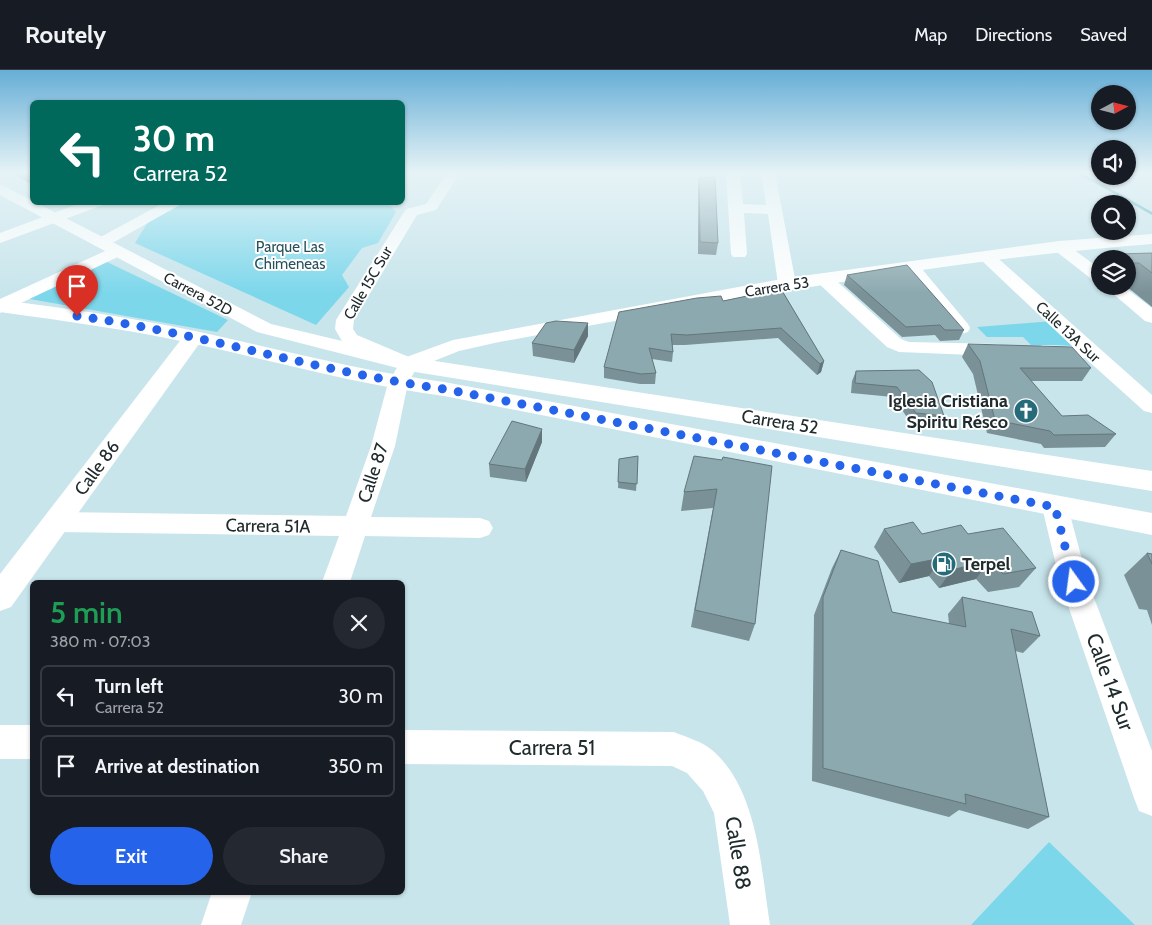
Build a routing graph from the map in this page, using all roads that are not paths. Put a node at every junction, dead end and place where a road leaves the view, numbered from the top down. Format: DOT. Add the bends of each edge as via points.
graph roads {
  1 [pos="45,213"];
  2 [pos="67,213"];
  3 [pos="157,213"];
  4 [pos="407,213"];
  5 [pos="736,213"];
  6 [pos="775,213"];
  7 [pos="55,217"];
  8 [pos="0,238"];
  9 [pos="1152,239"];
  10 [pos="1059,246"];
  11 [pos="109,248"];
  12 [pos="739,254"];
  13 [pos="986,256"];
  14 [pos="911,267"];
  15 [pos="1091,270"];
  16 [pos="824,279"];
  17 [pos="787,284"];
  18 [pos="1124,295"];
  19 [pos="1,302"];
  20 [pos="1152,317"];
  21 [pos="193,337"];
  22 [pos="979,350"];
  23 [pos="1090,352"];
  24 [pos="403,373"];
  25 [pos="1152,406"];
  26 [pos="1152,481"];
  27 [pos="1055,507"];
  28 [pos="57,522"];
  29 [pos="1152,524"];
  30 [pos="356,527"];
  31 [pos="480,528"];
  32 [pos="337,580"];
  33 [pos="0,598"];
  34 [pos="0,742"];
  35 [pos="30,742"];
  36 [pos="405,747"];
  37 [pos="699,761"];
  38 [pos="1152,798"];
  39 [pos="231,895"];
  40 [pos="221,925"];
  41 [pos="750,925"];
  1 -- 7 [label="main road, Carrera 52D"];
  2 -- 7 [label="street"];
  3 -- 11 [label="street"];
  4 -- 24 [label="street, Calle 15C Sur" via="348,312 344,329 350,339"];
  5 -- 12 [label="street"];
  6 -- 17 [label="street"];
  7 -- 8 [label="street"];
  7 -- 11 [label="main road, Carrera 52D"];
  9 -- 10 [label="main road, Carrera 53"];
  10 -- 13 [label="main road, Carrera 53"];
  10 -- 15 [label="street"];
  11 -- 19 [label="main road"];
  11 -- 24 [label="main road, Carrera 52D" via="264,328"];
  13 -- 14 [label="main road, Carrera 53"];
  13 -- 23 [label="street, Calle 13A Sur"];
  14 -- 16 [label="main road, Carrera 53"];
  14 -- 22 [label="street"];
  16 -- 17 [label="main road, Carrera 53"];
  16 -- 22 [label="street" via="894,343 906,348"];
  17 -- 24 [label="main road, Carrera 53" via="471,342 436,352"];
  18 -- 20 [label="street"];
  19 -- 21 [label="main road, Carrera 52"];
  21 -- 24 [label="main road, Carrera 52"];
  21 -- 28 [label="main road, Calle 86"];
  22 -- 23 [label="street"];
  23 -- 25 [label="street, Calle 13A Sur"];
  24 -- 26 [label="main road, Carrera 52"];
  24 -- 27 [label="main road, Carrera 52" via="444,389"];
  24 -- 30 [label="street, Calle 87"];
  27 -- 29 [label="main road, Carrera 52"];
  27 -- 38 [label="street, Calle 14 Sur" via="1074,582"];
  28 -- 30 [label="street, Carrera 51A"];
  28 -- 33 [label="main road, Calle 86"];
  30 -- 31 [label="street, Carrera 51A"];
  30 -- 32 [label="street, Calle 87"];
  34 -- 35 [label="street"];
  36 -- 37 [label="street, Carrera 51" via="674,749"];
  37 -- 41 [label="street, Calle 88" via="715,779 732,809"];
  39 -- 40 [label="street"];
}
